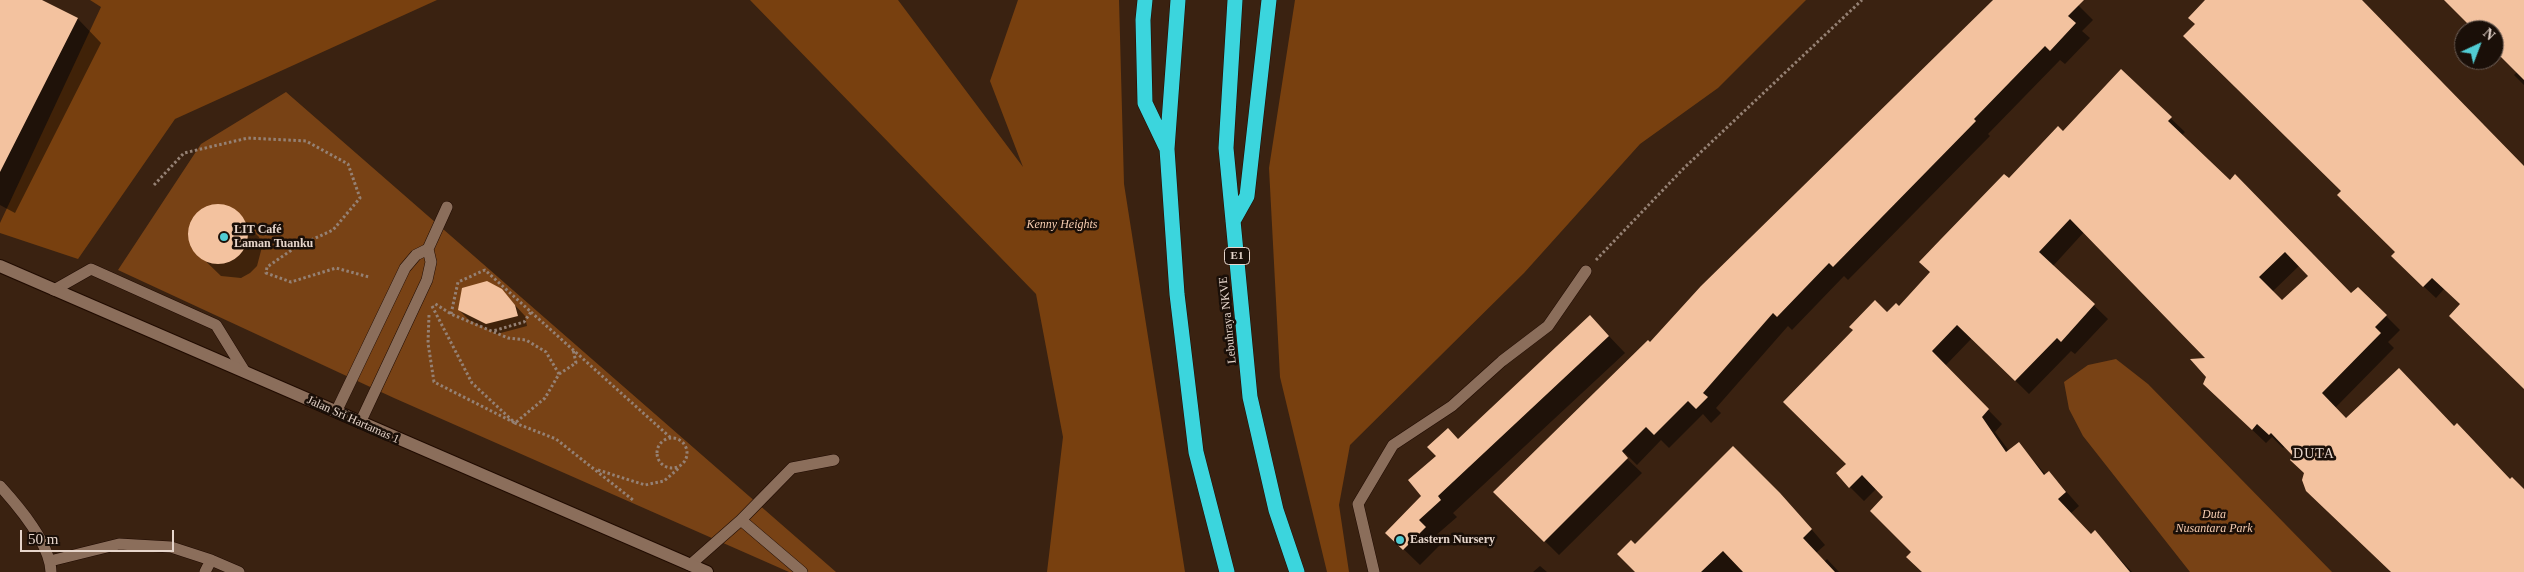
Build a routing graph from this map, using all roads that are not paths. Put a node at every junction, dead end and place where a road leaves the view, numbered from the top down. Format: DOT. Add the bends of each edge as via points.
graph roads {
  1 [pos="1146,0"];
  2 [pos="1178,0"];
  3 [pos="1235,0"];
  4 [pos="1269,0"];
  5 [pos="1167,149"];
  6 [pos="447,207"];
  7 [pos="1233,221"];
  8 [pos="428,249"];
  9 [pos="0,266"];
  10 [pos="1586,271"];
  11 [pos="54,290"];
  12 [pos="245,372"];
  13 [pos="336,412"];
  14 [pos="360,423"];
  15 [pos="834,460"];
  16 [pos="0,486"];
  17 [pos="741,520"];
  18 [pos="211,560"];
  19 [pos="690,564"];
  20 [pos="50,566"];
  21 [pos="205,572"];
  22 [pos="239,572"];
  23 [pos="707,572"];
  24 [pos="802,572"];
  25 [pos="1227,572"];
  26 [pos="1297,572"];
  27 [pos="1374,572"];
  1 -- 5 [label="highway" via="1143,20 1145,103"];
  2 -- 5 [label="highway"];
  3 -- 7 [label="highway, Lebuhraya NKVE / E1" via="1226,148"];
  4 -- 7 [label="highway" via="1247,196"];
  5 -- 25 [label="highway" via="1178,294 1196,452"];
  6 -- 8 [label="lane"];
  7 -- 26 [label="highway, Lebuhraya NKVE / E1" via="1250,397 1276,510"];
  8 -- 13 [label="lane" via="416,255 405,268"];
  8 -- 14 [label="lane" via="427,280"];
  9 -- 11 [label="street, Jalan Sri Hartamas 1"];
  10 -- 27 [label="lane" via="1548,326 1502,361 1452,406 1393,445 1358,504"];
  11 -- 12 [label="street, Jalan Sri Hartamas 1"];
  11 -- 12 [label="lane" via="91,269 216,325"];
  12 -- 13 [label="street, Jalan Sri Hartamas 1"];
  13 -- 14 [label="street, Jalan Sri Hartamas 1"];
  14 -- 19 [label="street, Jalan Sri Hartamas 1"];
  15 -- 17 [label="lane" via="792,468"];
  16 -- 20 [label="lane" via="23,510"];
  17 -- 19 [label="lane"];
  17 -- 24 [label="lane"];
  18 -- 20 [label="lane" via="171,547 119,544"];
  18 -- 21 [label="lane"];
  18 -- 22 [label="lane"];
  19 -- 23 [label="street, Jalan Sri Hartamas 1"];
}
